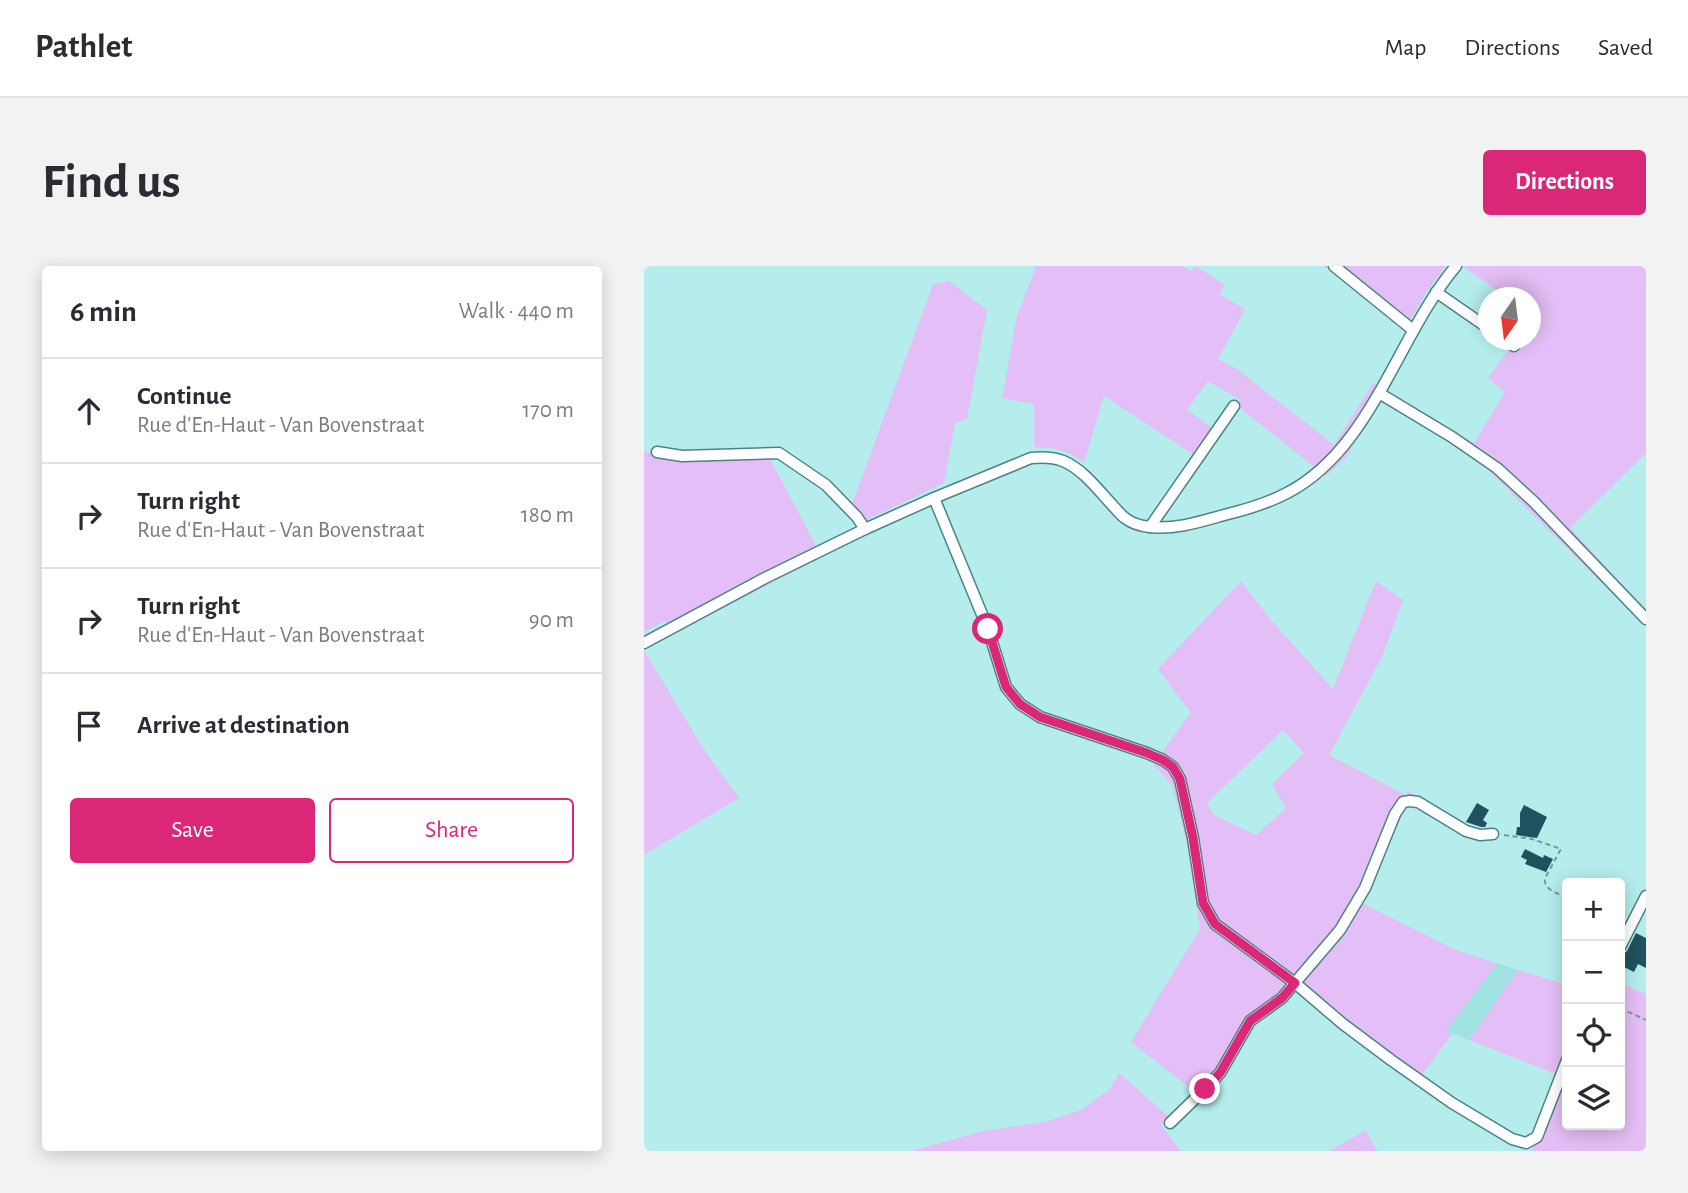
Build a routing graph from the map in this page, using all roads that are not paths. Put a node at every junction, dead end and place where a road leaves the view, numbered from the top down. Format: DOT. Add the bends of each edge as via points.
graph roads {
  1 [pos="1334,266"];
  2 [pos="1455,266"];
  3 [pos="1436,292"];
  4 [pos="1478,321"];
  5 [pos="1413,330"];
  6 [pos="1379,393"];
  7 [pos="1234,406"];
  8 [pos="657,452"];
  9 [pos="934,498"];
  10 [pos="1150,527"];
  11 [pos="865,529"];
  12 [pos="1646,619"];
  13 [pos="644,643"];
  14 [pos="1493,834"];
  15 [pos="1646,896"];
  16 [pos="1623,941"];
  17 [pos="1295,983"];
  18 [pos="1564,1067"];
  19 [pos="1170,1123"];
  20 [pos="1537,1138"];
  21 [pos="1535,1151"];
  1 -- 5 [label="street"];
  2 -- 3 [label="street"];
  3 -- 4 [label="street"];
  3 -- 5 [label="street"];
  5 -- 6 [label="street"];
  6 -- 10 [label="street" via="1350,440 1311,478 1289,492 1263,505 1184,525"];
  6 -- 12 [label="street" via="1497,468"];
  7 -- 10 [label="street"];
  8 -- 11 [label="street" via="682,456 779,453 827,485"];
  9 -- 10 [label="street" via="1019,461 1044,457 1078,470 1125,518"];
  9 -- 11 [label="street"];
  9 -- 17 [label="street" via="988,629 1006,687 1040,717 1147,753 1173,767 1180,779 1203,903 1215,924"];
  11 -- 13 [label="street"];
  14 -- 17 [label="street" via="1466,831 1418,802 1403,802 1365,888 1340,930"];
  15 -- 16 [label="street"];
  17 -- 19 [label="street" via="1250,1021 1220,1073"];
  17 -- 20 [label="street" via="1452,1103 1512,1139 1526,1143"];
  18 -- 20 [label="street"];
  20 -- 21 [label="street"];
}
